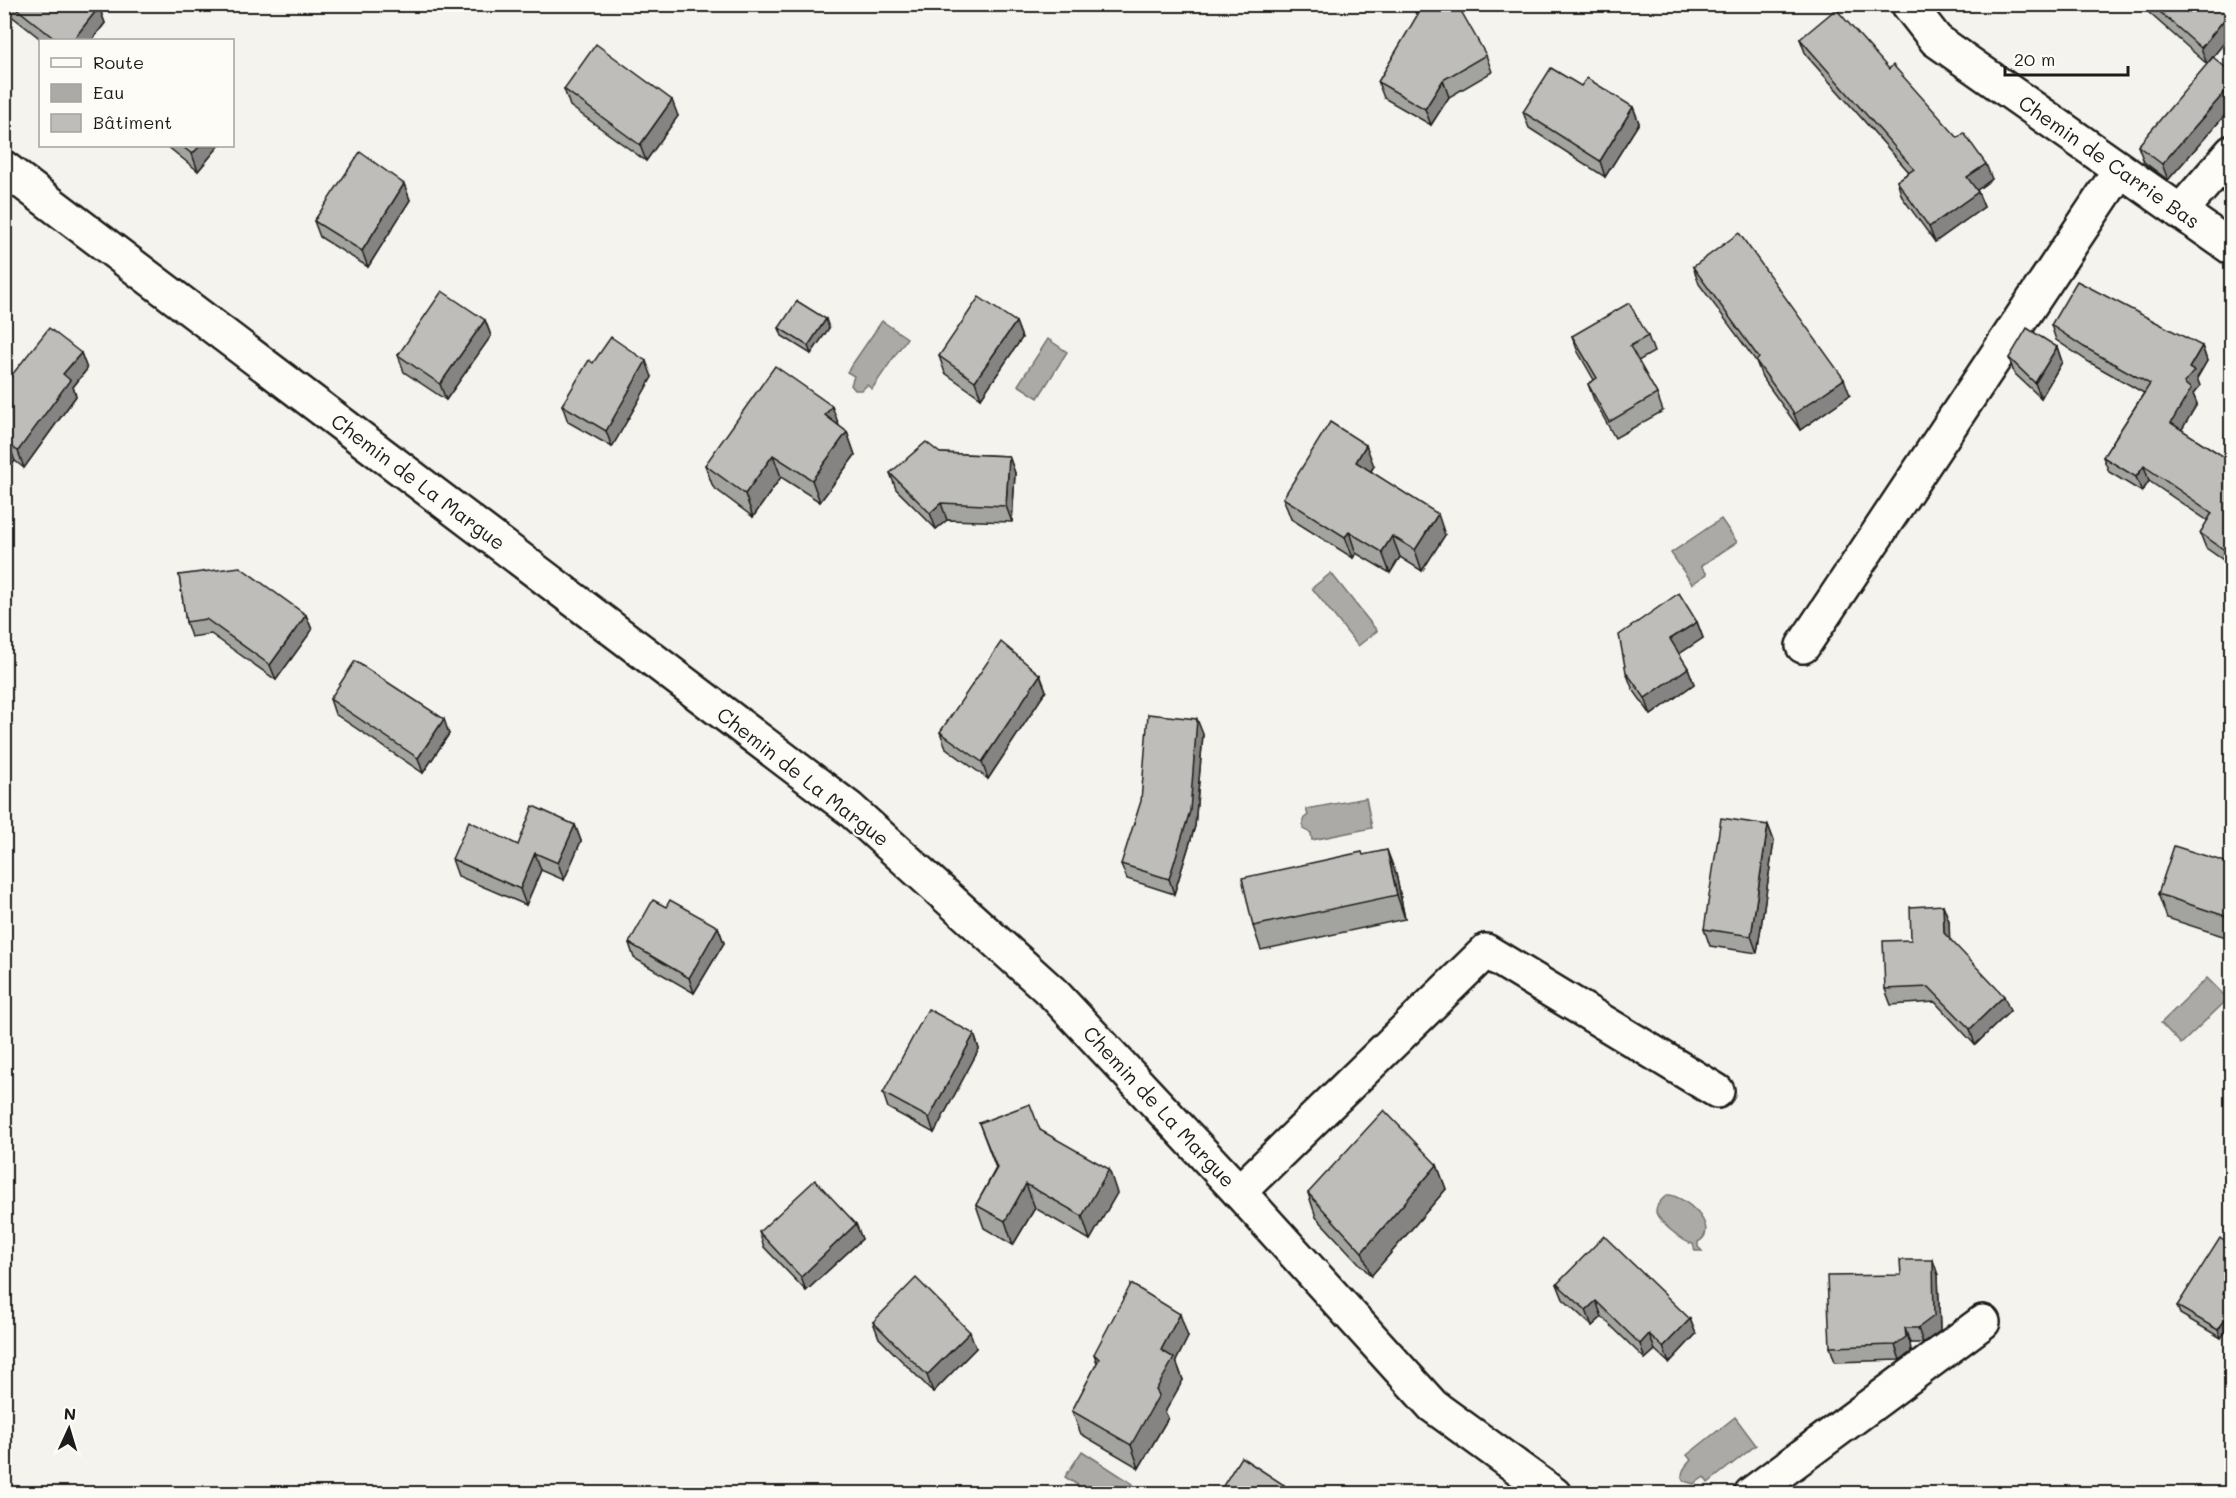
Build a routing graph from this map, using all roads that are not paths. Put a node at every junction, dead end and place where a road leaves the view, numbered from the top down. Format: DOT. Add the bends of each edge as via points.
graph roads {
  1 [pos="1908,4"];
  2 [pos="2232,152"];
  3 [pos="4,168"];
  4 [pos="2120,170"];
  5 [pos="2180,212"];
  6 [pos="2232,248"];
  7 [pos="1803,646"];
  8 [pos="1717,1091"];
  9 [pos="1239,1192"];
  10 [pos="1983,1322"];
  11 [pos="1554,1494"];
  12 [pos="1751,1494"];
  1 -- 4 [label="street, Chemin de Carrie Bas" via="1936,40"];
  2 -- 5 [label="street"];
  3 -- 9 [label="street, Chemin de La Margue" via="850,809 1054,994"];
  4 -- 5 [label="street, Chemin de Carrie Bas"];
  4 -- 7 [label="street"];
  5 -- 6 [label="street, Chemin de Carrie Bas"];
  8 -- 9 [label="street" via="1486,951"];
  9 -- 11 [label="street, Chemin de La Margue" via="1433,1406"];
  10 -- 12 [label="street"];
}
